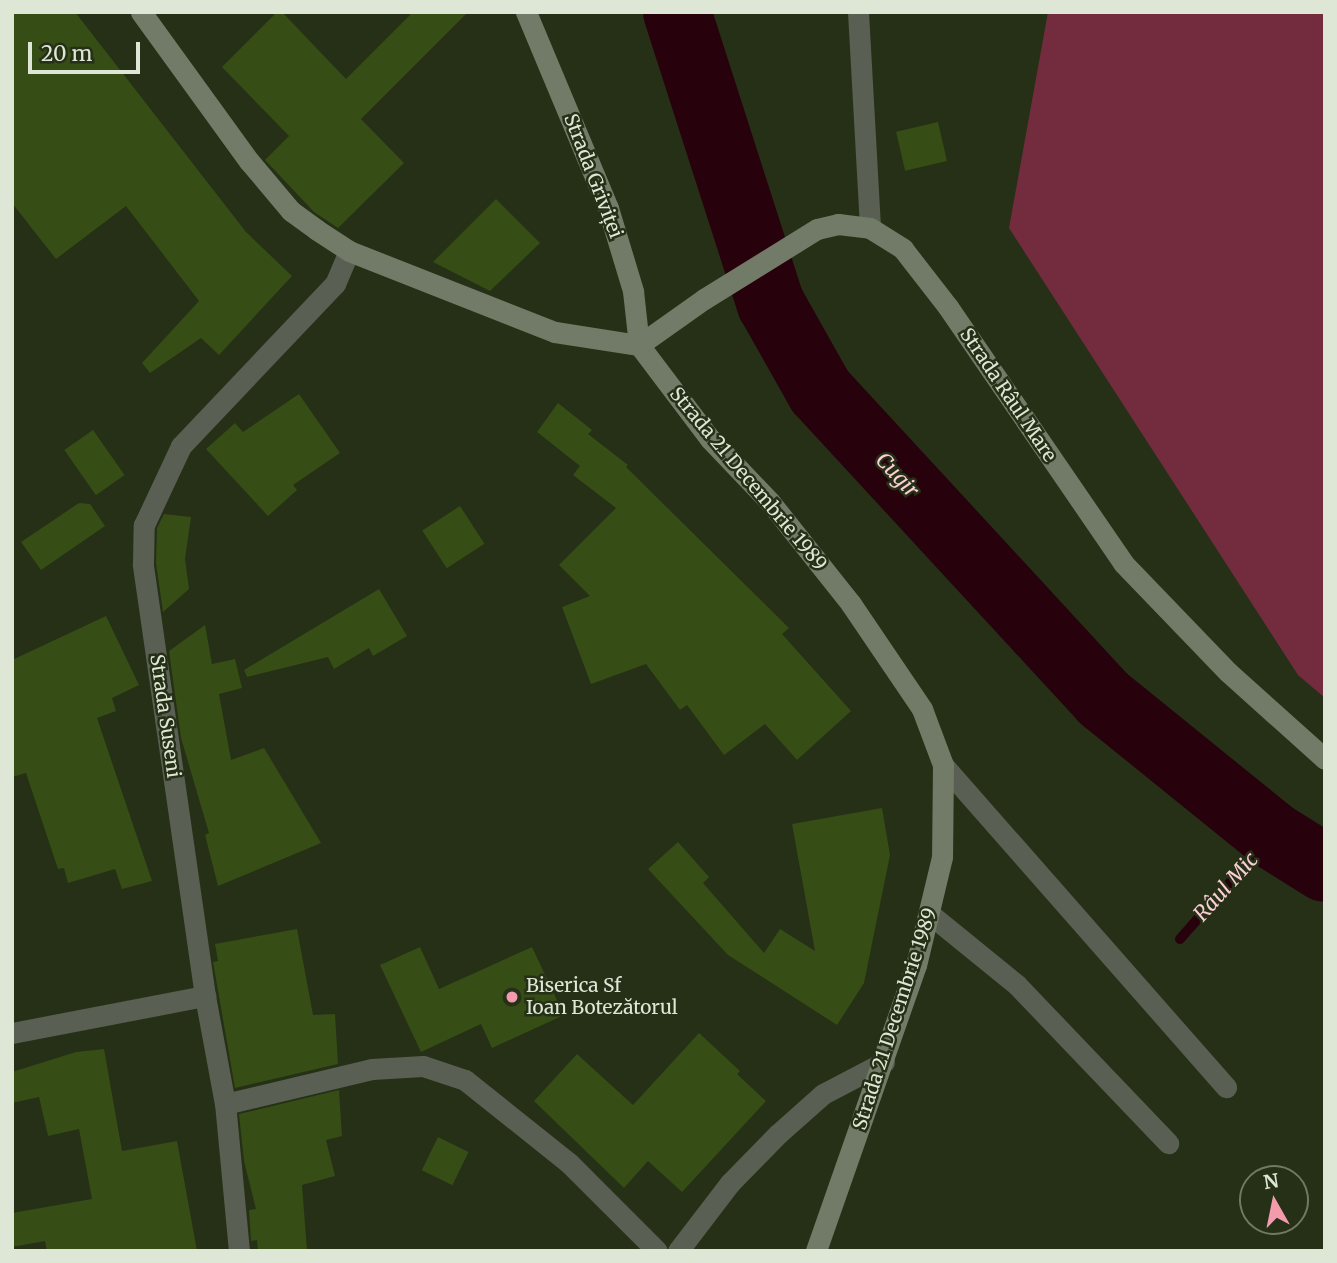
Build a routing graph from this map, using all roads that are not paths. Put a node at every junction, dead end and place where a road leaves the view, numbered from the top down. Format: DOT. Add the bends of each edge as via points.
graph roads {
  1 [pos="141,12"];
  2 [pos="526,12"];
  3 [pos="859,12"];
  4 [pos="870,228"];
  5 [pos="349,251"];
  6 [pos="639,345"];
  7 [pos="1325,760"];
  8 [pos="943,765"];
  9 [pos="930,915"];
  10 [pos="205,996"];
  11 [pos="12,1033"];
  12 [pos="884,1062"];
  13 [pos="1226,1087"];
  14 [pos="225,1104"];
  15 [pos="1168,1143"];
  16 [pos="239,1251"];
  17 [pos="657,1251"];
  18 [pos="678,1251"];
  19 [pos="816,1251"];
  1 -- 5 [label="street" via="291,211"];
  2 -- 6 [label="street, Strada Griviței" via="608,208 633,291"];
  3 -- 4 [label="street"];
  4 -- 6 [label="street, Strada Râul Mare" via="838,224 817,229"];
  4 -- 7 [label="street, Strada Râul Mare" via="902,249 948,307 1123,564 1228,672"];
  5 -- 6 [label="street" via="555,332"];
  5 -- 10 [label="street, Strada Suseni" via="328,293 181,446 144,525 143,564"];
  6 -- 8 [label="street, Strada 21 Decembrie 1989" via="710,439 770,502 851,604 922,709"];
  8 -- 9 [label="street, Strada 21 Decembrie 1989" via="942,858"];
  8 -- 13 [label="street"];
  9 -- 12 [label="street, Strada 21 Decembrie 1989"];
  9 -- 15 [label="street" via="1017,985"];
  10 -- 11 [label="street"];
  10 -- 14 [label="street, Strada Suseni"];
  12 -- 18 [label="street" via="823,1094 778,1134 730,1184"];
  12 -- 19 [label="street, Strada 21 Decembrie 1989"];
  14 -- 16 [label="street, Strada Suseni"];
  14 -- 17 [label="street" via="372,1069 423,1066 465,1080 569,1163"];
}
